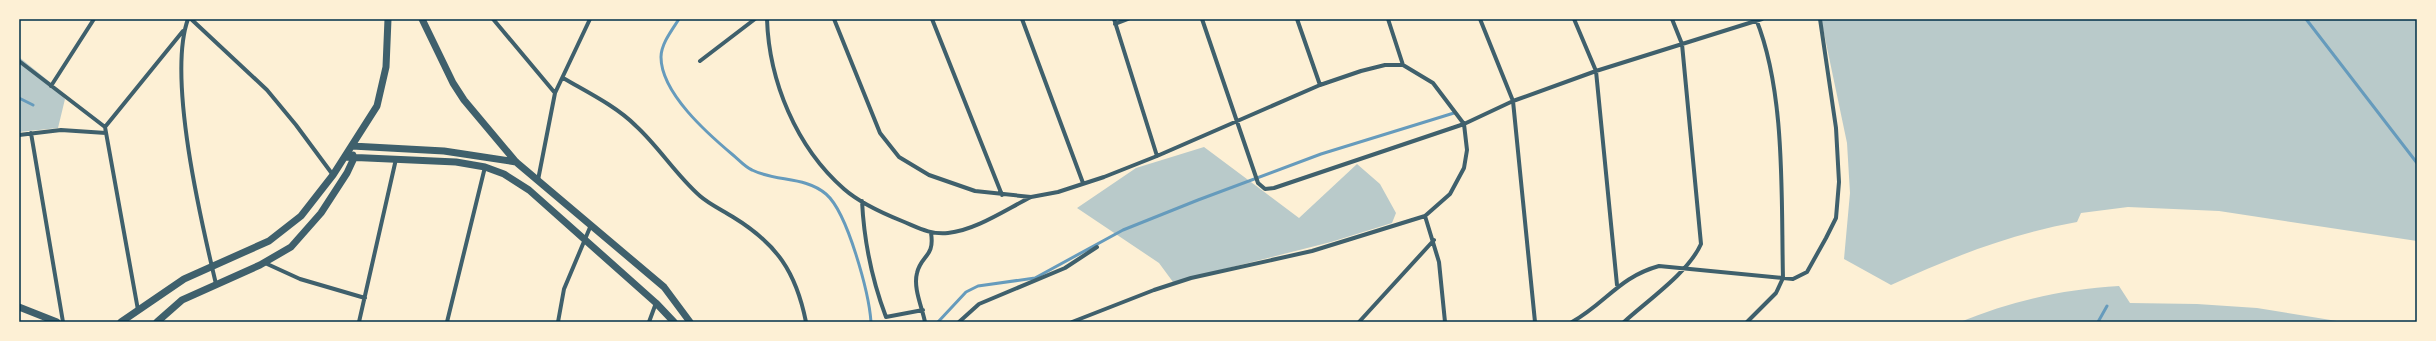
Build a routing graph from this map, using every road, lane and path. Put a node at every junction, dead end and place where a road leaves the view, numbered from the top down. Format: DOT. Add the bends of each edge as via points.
graph roads {
  1 [pos="94,19"];
  2 [pos="190,19"];
  3 [pos="388,19"];
  4 [pos="422,19"];
  5 [pos="493,19"];
  6 [pos="590,19"];
  7 [pos="755,19"];
  8 [pos="768,19"];
  9 [pos="834,19"];
  10 [pos="932,19"];
  11 [pos="1022,19"];
  12 [pos="1114,19"];
  13 [pos="1128,19"];
  14 [pos="1202,19"];
  15 [pos="1297,19"];
  16 [pos="1388,19"];
  17 [pos="1480,19"];
  18 [pos="1574,19"];
  19 [pos="1672,19"];
  20 [pos="1762,19"];
  21 [pos="1820,19"];
  22 [pos="1756,20"];
  23 [pos="1115,24"];
  24 [pos="184,31"];
  25 [pos="1682,44"];
  26 [pos="700,61"];
  27 [pos="19,62"];
  28 [pos="1403,65"];
  29 [pos="1596,71"];
  30 [pos="563,78"];
  31 [pos="1320,85"];
  32 [pos="51,86"];
  33 [pos="555,93"];
  34 [pos="1513,101"];
  35 [pos="1236,122"];
  36 [pos="1464,124"];
  37 [pos="105,127"];
  38 [pos="31,133"];
  39 [pos="106,133"];
  40 [pos="19,135"];
  41 [pos="352,146"];
  42 [pos="1157,156"];
  43 [pos="345,157"];
  44 [pos="354,158"];
  45 [pos="396,158"];
  46 [pos="516,162"];
  47 [pos="485,167"];
  48 [pos="333,175"];
  49 [pos="538,180"];
  50 [pos="1083,183"];
  51 [pos="1002,195"];
  52 [pos="1031,197"];
  53 [pos="862,202"];
  54 [pos="1425,216"];
  55 [pos="591,225"];
  56 [pos="931,233"];
  57 [pos="1434,240"];
  58 [pos="584,241"];
  59 [pos="1097,247"];
  60 [pos="264,263"];
  61 [pos="212,266"];
  62 [pos="1685,267"];
  63 [pos="1783,278"];
  64 [pos="216,284"];
  65 [pos="1617,285"];
  66 [pos="365,298"];
  67 [pos="656,303"];
  68 [pos="19,307"];
  69 [pos="138,310"];
  70 [pos="923,310"];
  71 [pos="57,322"];
  72 [pos="63,322"];
  73 [pos="121,322"];
  74 [pos="156,322"];
  75 [pos="359,322"];
  76 [pos="447,322"];
  77 [pos="558,322"];
  78 [pos="649,322"];
  79 [pos="674,322"];
  80 [pos="690,322"];
  81 [pos="806,322"];
  82 [pos="926,322"];
  83 [pos="959,322"];
  84 [pos="1072,322"];
  85 [pos="1359,322"];
  86 [pos="1445,322"];
  87 [pos="1535,322"];
  88 [pos="1572,322"];
  89 [pos="1624,322"];
  90 [pos="1747,322"];
  1 -- 32 [label="street"];
  2 -- 24 [label="street"];
  2 -- 48 [label="street" via="267,90"];
  3 -- 41 [label="street" via="383,84 377,106"];
  4 -- 46 [label="street" via="464,100"];
  5 -- 33 [label="street"];
  6 -- 30 [label="street"];
  7 -- 26 [label="street"];
  8 -- 53 [label="street" via="768,41 774,72 796,126 818,162 844,189"];
  9 -- 51 [label="street" via="880,133 899,157 949,184"];
  10 -- 51 [label="street"];
  11 -- 50 [label="street"];
  12 -- 23 [label="street"];
  13 -- 23 [label="street"];
  14 -- 35 [label="street"];
  15 -- 31 [label="street"];
  16 -- 28 [label="street"];
  17 -- 34 [label="street"];
  18 -- 29 [label="street"];
  19 -- 25 [label="street"];
  20 -- 22 [label="street"];
  21 -- 63 [label="street" via="1836,128 1839,182 1836,218 1807,272 1793,279"];
  22 -- 25 [label="street"];
  22 -- 63 [label="street" via="1765,40 1771,70 1779,151"];
  23 -- 42 [label="street"];
  24 -- 37 [label="street"];
  24 -- 61 [label="street" via="182,79 187,137"];
  25 -- 29 [label="street"];
  25 -- 62 [label="street" via="1702,228 1702,244 1697,255"];
  27 -- 32 [label="street"];
  28 -- 31 [label="street" via="1386,65 1361,70"];
  28 -- 36 [label="street" via="1434,83"];
  29 -- 34 [label="street"];
  29 -- 65 [label="street"];
  30 -- 33 [label="street"];
  30 -- 81 [label="street" via="635,124 698,194 734,217 774,248 796,282"];
  31 -- 35 [label="street"];
  32 -- 37 [label="street"];
  33 -- 49 [label="street"];
  34 -- 36 [label="street"];
  34 -- 87 [label="street"];
  35 -- 36 [label="street" via="1258,183 1265,189"];
  35 -- 42 [label="street"];
  36 -- 54 [label="street" via="1467,150 1464,168 1450,194"];
  37 -- 39 [label="street"];
  38 -- 39 [label="street" via="76,130"];
  38 -- 40 [label="street"];
  38 -- 72 [label="street"];
  39 -- 69 [label="street"];
  41 -- 43 [label="street"];
  41 -- 44 [label="street"];
  41 -- 46 [label="street" via="444,150"];
  42 -- 50 [label="street"];
  43 -- 44 [label="street"];
  43 -- 48 [label="street"];
  44 -- 45 [label="street"];
  44 -- 60 [label="street" via="336,191 305,233 291,247"];
  45 -- 47 [label="street" via="456,162"];
  45 -- 66 [label="street"];
  46 -- 49 [label="street"];
  47 -- 58 [label="street" via="504,174 529,190"];
  47 -- 76 [label="street"];
  48 -- 61 [label="street" via="290,227 259,247"];
  49 -- 55 [label="street"];
  50 -- 52 [label="street" via="1058,192"];
  51 -- 52 [label="street"];
  52 -- 56 [label="street" via="965,229"];
  53 -- 56 [label="street"];
  53 -- 70 [label="street" via="863,225 876,289 886,317"];
  54 -- 57 [label="street"];
  54 -- 84 [label="street" via="1312,251 1191,278"];
  55 -- 58 [label="street"];
  55 -- 80 [label="street" via="664,287"];
  56 -- 70 [label="street" via="931,250 917,271 916,278"];
  57 -- 85 [label="street"];
  57 -- 86 [label="street" via="1442,281"];
  58 -- 67 [label="street"];
  58 -- 77 [label="street" via="564,289"];
  59 -- 83 [label="street" via="1065,268 979,304"];
  60 -- 64 [label="street"];
  60 -- 66 [label="street" via="300,279"];
  61 -- 64 [label="street"];
  61 -- 69 [label="street" via="184,279"];
  62 -- 63 [label="street"];
  62 -- 65 [label="street" via="1653,268"];
  62 -- 89 [label="street"];
  63 -- 90 [label="street" via="1776,293"];
  64 -- 74 [label="street" via="182,300"];
  65 -- 88 [label="street" via="1597,306"];
  66 -- 75 [label="street"];
  67 -- 78 [label="street"];
  67 -- 79 [label="street"];
  68 -- 71 [label="street"];
  69 -- 73 [label="street"];
  70 -- 82 [label="street"];
}
